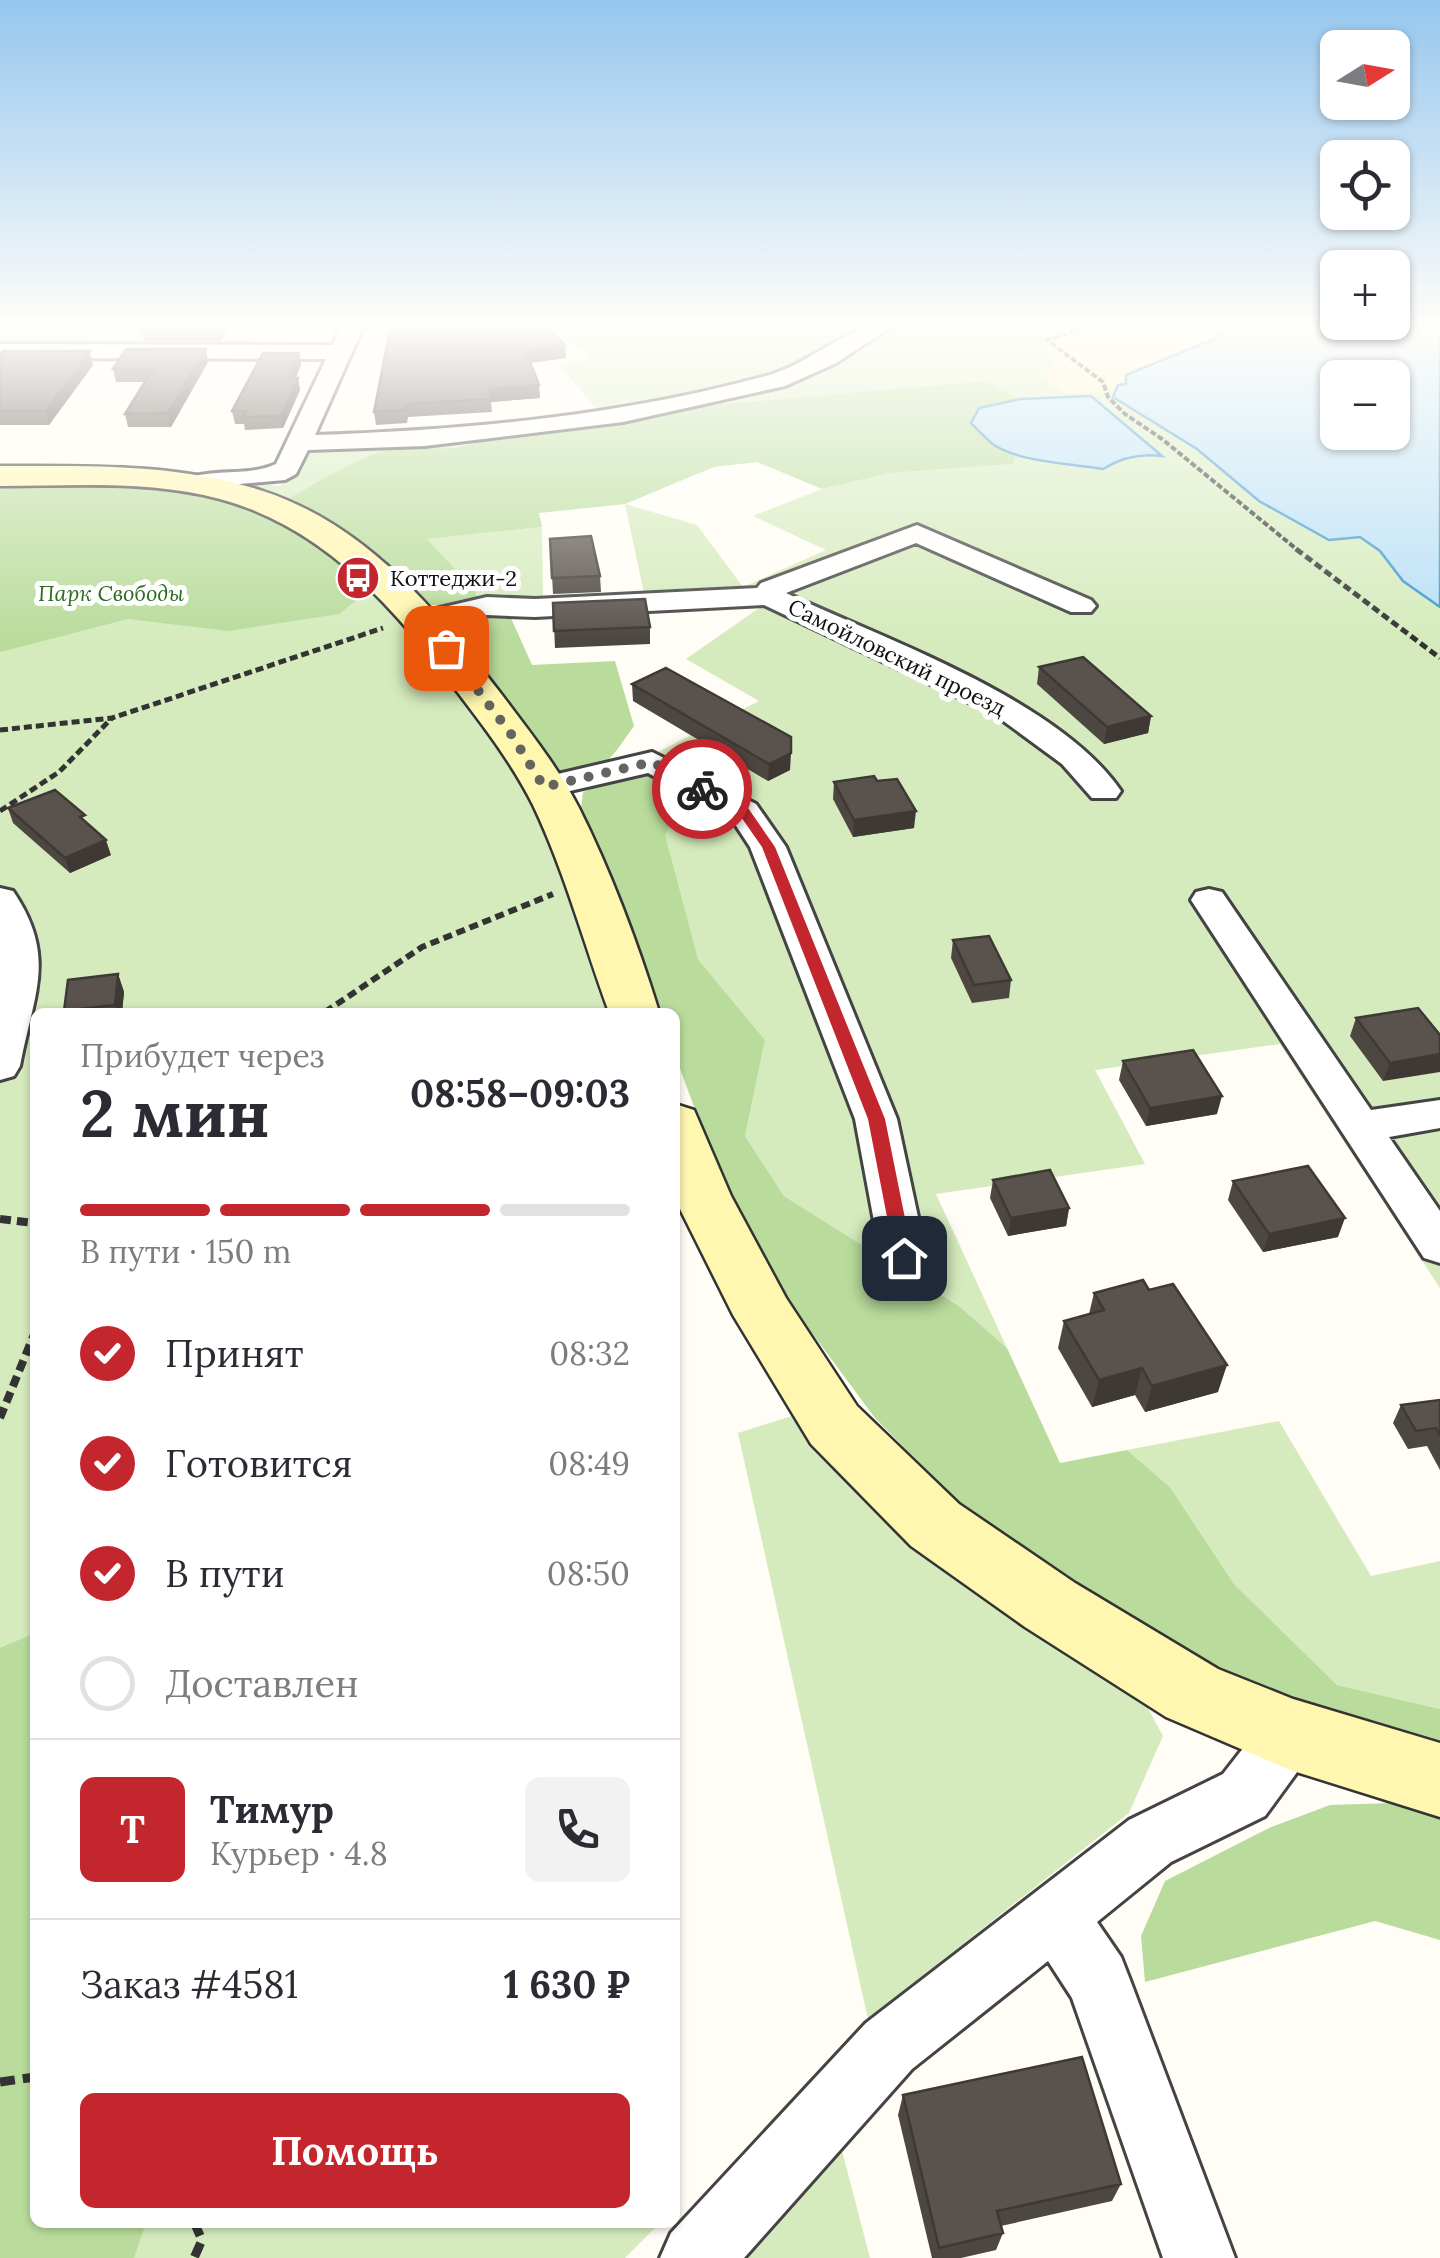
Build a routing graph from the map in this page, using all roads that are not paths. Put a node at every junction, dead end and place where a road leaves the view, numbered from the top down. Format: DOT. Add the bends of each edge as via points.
graph roads {
  1 [pos="308,428"];
  2 [pos="513,428"];
  3 [pos="301,443"];
  4 [pos="0,476"];
  5 [pos="194,486"];
  6 [pos="768,596"];
  7 [pos="1082,606"];
  8 [pos="424,620"];
  9 [pos="544,787"];
  10 [pos="1104,791"];
  11 [pos="0,899"];
  12 [pos="1209,900"];
  13 [pos="633,1008"];
  14 [pos="0,1066"];
  15 [pos="1440,1114"];
  16 [pos="1357,1127"];
  17 [pos="680,1137"];
  18 [pos="1440,1246"];
  19 [pos="904,1258"];
  20 [pos="1290,1734"];
  21 [pos="1440,1780"];
  22 [pos="1056,1916"];
  23 [pos="696,2258"];
  24 [pos="1200,2258"];
  1 -- 3 [label="street"];
  2 -- 3 [label="street"];
  3 -- 5 [label="street" via="277,476 214,476"];
  4 -- 5 [label="main road"];
  5 -- 8 [label="main road" via="254,499 340,542"];
  6 -- 7 [label="street" via="917,533"];
  6 -- 8 [label="street, Самойловский проезд" via="488,606"];
  6 -- 10 [label="street, Самойловский проезд" via="1005,707 1074,757"];
  8 -- 9 [label="main road"];
  9 -- 13 [label="main road"];
  9 -- 19 [label="street" via="652,762 744,811 768,847 876,1119"];
  11 -- 14 [label="street" via="12,914 23,978"];
  12 -- 16 [label="street"];
  15 -- 16 [label="street"];
  16 -- 18 [label="street"];
  17 -- 20 [label="main road" via="702,1196 764,1315 834,1425 935,1525 1192,1693"];
  20 -- 21 [label="main road"];
  20 -- 22 [label="street" via="1244,1795 1150,1841"];
  22 -- 23 [label="street" via="889,2046"];
  22 -- 24 [label="street" via="1098,1980"];
}
